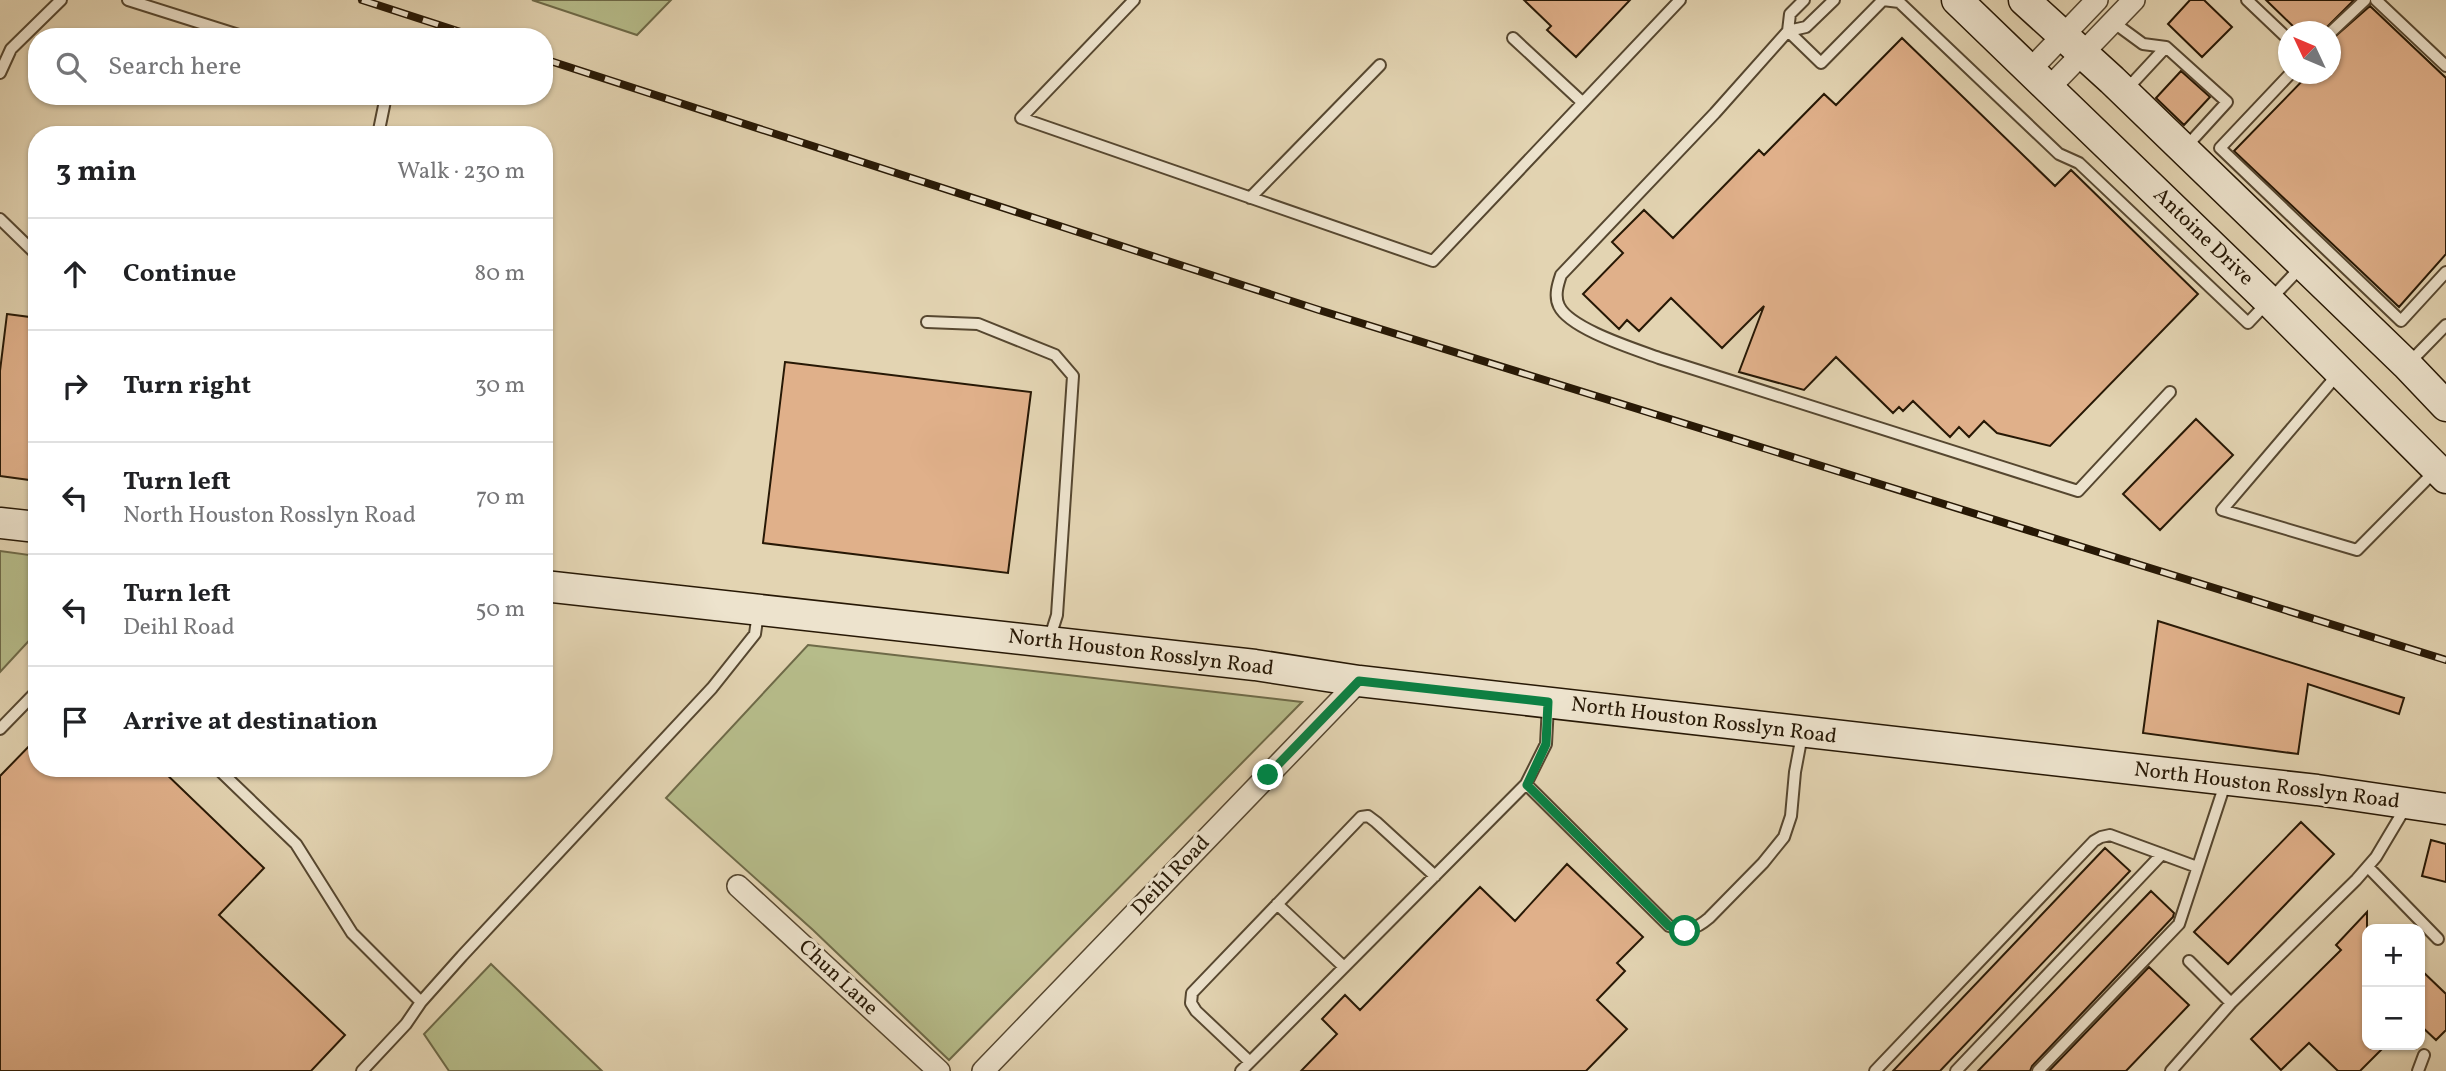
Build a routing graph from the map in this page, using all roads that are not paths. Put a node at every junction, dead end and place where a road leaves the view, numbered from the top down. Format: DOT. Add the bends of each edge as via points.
graph roads {
  1 [pos="61,0"];
  2 [pos="128,0"];
  3 [pos="1134,0"];
  4 [pos="1680,0"];
  5 [pos="1804,0"];
  6 [pos="1834,0"];
  7 [pos="1957,0"];
  8 [pos="2024,0"];
  9 [pos="2098,0"];
  10 [pos="2134,0"];
  11 [pos="2247,0"];
  12 [pos="2365,0"];
  13 [pos="2376,0"];
  14 [pos="2113,22"];
  15 [pos="2341,23"];
  16 [pos="32,28"];
  17 [pos="217,28"];
  18 [pos="2278,29"];
  19 [pos="1788,31"];
  20 [pos="28,32"];
  21 [pos="1513,38"];
  22 [pos="2073,44"];
  23 [pos="2166,47"];
  24 [pos="1380,65"];
  25 [pos="2446,66"];
  26 [pos="0,72"];
  27 [pos="2040,79"];
  28 [pos="2281,84"];
  29 [pos="2124,93"];
  30 [pos="1582,102"];
  31 [pos="384,105"];
  32 [pos="380,126"];
  33 [pos="2183,150"];
  34 [pos="1250,198"];
  35 [pos="0,219"];
  36 [pos="28,247"];
  37 [pos="2302,266"];
  38 [pos="2446,272"];
  39 [pos="2269,301"];
  40 [pos="927,322"];
  41 [pos="2446,325"];
  42 [pos="2407,365"];
  43 [pos="2340,372"];
  44 [pos="2170,392"];
  45 [pos="2446,406"];
  46 [pos="2442,473"];
  47 [pos="0,523"];
  48 [pos="28,526"];
  49 [pos="553,587"];
  50 [pos="758,610"];
  51 [pos="1048,642"];
  52 [pos="1359,681"];
  53 [pos="28,700"];
  54 [pos="1548,702"];
  55 [pos="0,729"];
  56 [pos="1803,732"];
  57 [pos="226,777"];
  58 [pos="2226,781"];
  59 [pos="1527,785"];
  60 [pos="2408,803"];
  61 [pos="2446,808"];
  62 [pos="2162,854"];
  63 [pos="2197,867"];
  64 [pos="2368,867"];
  65 [pos="1436,876"];
  66 [pos="738,886"];
  67 [pos="1277,904"];
  68 [pos="2438,939"];
  69 [pos="2189,961"];
  70 [pos="1344,967"];
  71 [pos="421,1002"];
  72 [pos="2231,1003"];
  73 [pos="2424,1055"];
  74 [pos="1250,1062"];
  75 [pos="990,1069"];
  76 [pos="362,1071"];
  77 [pos="939,1071"];
  78 [pos="1241,1071"];
  79 [pos="1875,1071"];
  80 [pos="1956,1071"];
  81 [pos="2038,1071"];
  82 [pos="2171,1071"];
  83 [pos="2418,1071"];
  1 -- 16 [label="lane"];
  2 -- 17 [label="lane"];
  3 -- 34 [label="lane" via="1021,118"];
  4 -- 30 [label="lane"];
  5 -- 19 [label="lane" via="1790,14"];
  6 -- 19 [label="lane" via="1806,27"];
  7 -- 27 [label="street, Antoine Drive"];
  8 -- 22 [label="street"];
  9 -- 22 [label="street"];
  10 -- 14 [label="street"];
  11 -- 18 [label="lane"];
  12 -- 15 [label="lane"];
  13 -- 25 [label="lane"];
  14 -- 22 [label="street"];
  14 -- 23 [label="lane" via="2143,44"];
  19 -- 39 [label="lane" via="1821,63 1883,0 1899,2 2248,323"];
  19 -- 44 [label="lane" via="1562,275 1556,287 1558,305 1569,318 1659,358 2078,491"];
  20 -- 26 [label="lane" via="11,49"];
  21 -- 30 [label="lane"];
  22 -- 27 [label="street"];
  22 -- 29 [label="street"];
  23 -- 29 [label="lane"];
  23 -- 33 [label="lane" via="2227,102"];
  24 -- 34 [label="lane"];
  27 -- 39 [label="street, Antoine Drive"];
  28 -- 38 [label="lane" via="2220,148 2401,321"];
  29 -- 33 [label="street"];
  30 -- 34 [label="lane" via="1433,261"];
  31 -- 32 [label="lane"];
  33 -- 37 [label="street"];
  35 -- 36 [label="lane"];
  37 -- 39 [label="lane"];
  37 -- 42 [label="street"];
  39 -- 43 [label="street, Antoine Drive"];
  40 -- 51 [label="lane" via="978,324 1055,355 1073,376 1057,615"];
  41 -- 42 [label="lane"];
  42 -- 45 [label="street"];
  43 -- 46 [label="street, Antoine Drive"];
  43 -- 46 [label="lane" via="2222,510 2357,550"];
  47 -- 48 [label="street"];
  49 -- 50 [label="street, North Houston Rosslyn Road"];
  50 -- 51 [label="street, North Houston Rosslyn Road"];
  50 -- 71 [label="lane" via="755,634 712,688"];
  51 -- 52 [label="street, North Houston Rosslyn Road"];
  52 -- 54 [label="street, North Houston Rosslyn Road"];
  52 -- 75 [label="street, Deihl Road"];
  53 -- 55 [label="lane"];
  54 -- 56 [label="street, North Houston Rosslyn Road"];
  54 -- 59 [label="lane" via="1546,744"];
  56 -- 58 [label="street, North Houston Rosslyn Road"];
  56 -- 59 [label="lane" via="1784,837 1709,918 1685,931 1669,926"];
  57 -- 71 [label="lane" via="296,844 352,933"];
  58 -- 60 [label="street, North Houston Rosslyn Road"];
  58 -- 63 [label="lane"];
  59 -- 65 [label="lane"];
  60 -- 61 [label="street, North Houston Rosslyn Road"];
  60 -- 64 [label="lane"];
  62 -- 63 [label="lane"];
  62 -- 79 [label="lane" via="2110,835 2094,841"];
  62 -- 80 [label="lane"];
  63 -- 81 [label="lane" via="2179,924"];
  64 -- 68 [label="lane"];
  64 -- 72 [label="lane"];
  65 -- 67 [label="lane" via="1368,816 1361,817"];
  65 -- 70 [label="lane"];
  66 -- 77 [label="street, Chun Lane"];
  67 -- 70 [label="lane"];
  67 -- 74 [label="lane" via="1192,993 1196,1011"];
  69 -- 72 [label="lane"];
  70 -- 74 [label="lane"];
  71 -- 76 [label="lane"];
  72 -- 82 [label="lane"];
  73 -- 83 [label="lane"];
  74 -- 78 [label="lane"];
}
